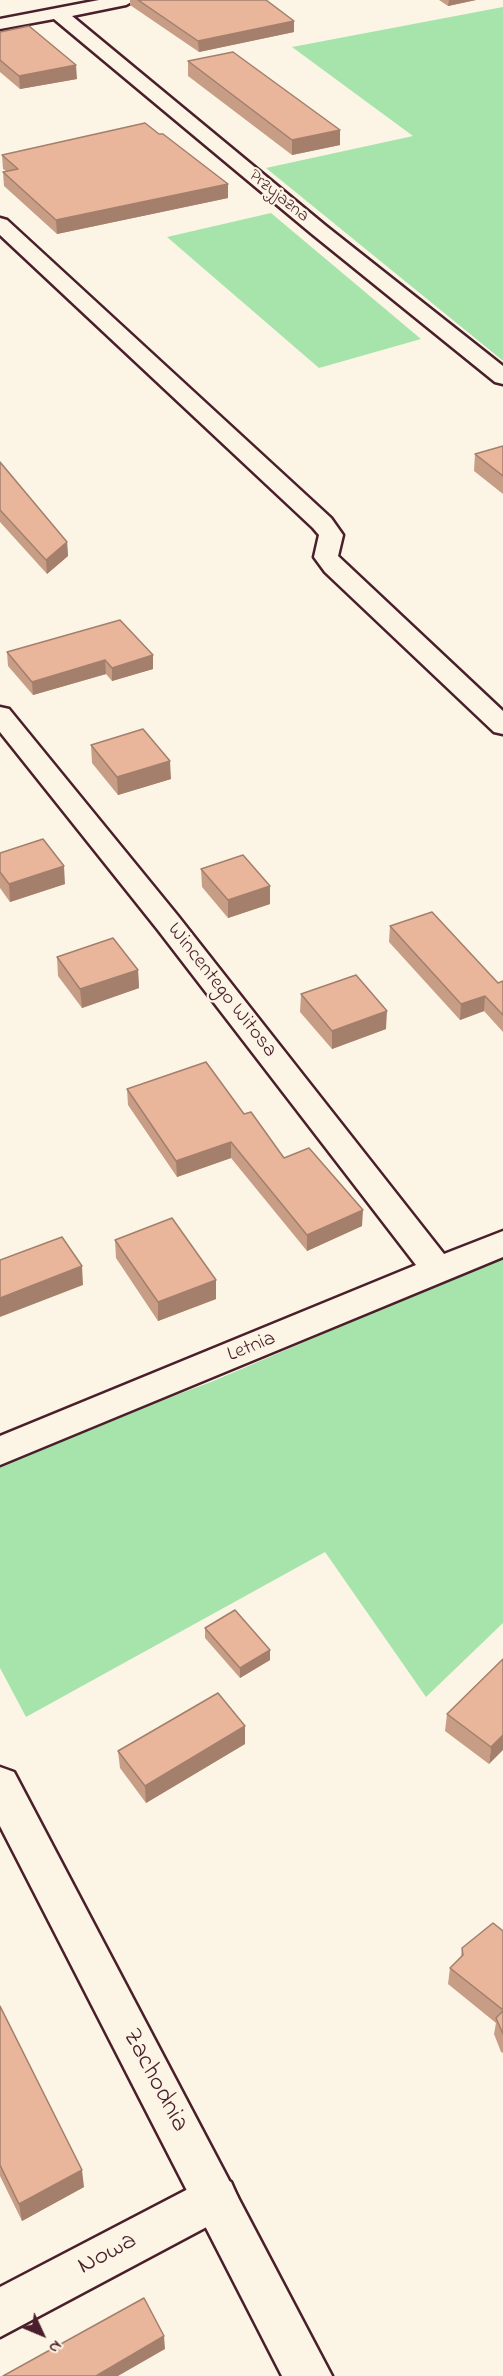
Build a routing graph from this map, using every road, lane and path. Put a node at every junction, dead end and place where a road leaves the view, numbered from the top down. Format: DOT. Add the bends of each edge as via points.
graph roads {
  1 [pos="126,0"];
  2 [pos="58,13"];
  3 [pos="0,24"];
  4 [pos="0,224"];
  5 [pos="503,377"];
  6 [pos="0,715"];
  7 [pos="503,726"];
  8 [pos="503,1243"];
  9 [pos="439,1271"];
  10 [pos="0,1451"];
  11 [pos="0,1785"];
  12 [pos="215,2198"];
  13 [pos="0,2313"];
  14 [pos="308,2376"];
  1 -- 2 [label="street"];
  2 -- 3 [label="street"];
  2 -- 5 [label="street, Przyjazna"];
  4 -- 7 [label="street" via="322,523 331,535 326,557 334,567"];
  6 -- 9 [label="street, Wincentego Witosa"];
  8 -- 9 [label="street, Letnia"];
  9 -- 10 [label="street, Letnia"];
  11 -- 12 [label="street, Zachodnia"];
  12 -- 13 [label="street, Nowa"];
  12 -- 14 [label="street, Zachodnia"];
}
